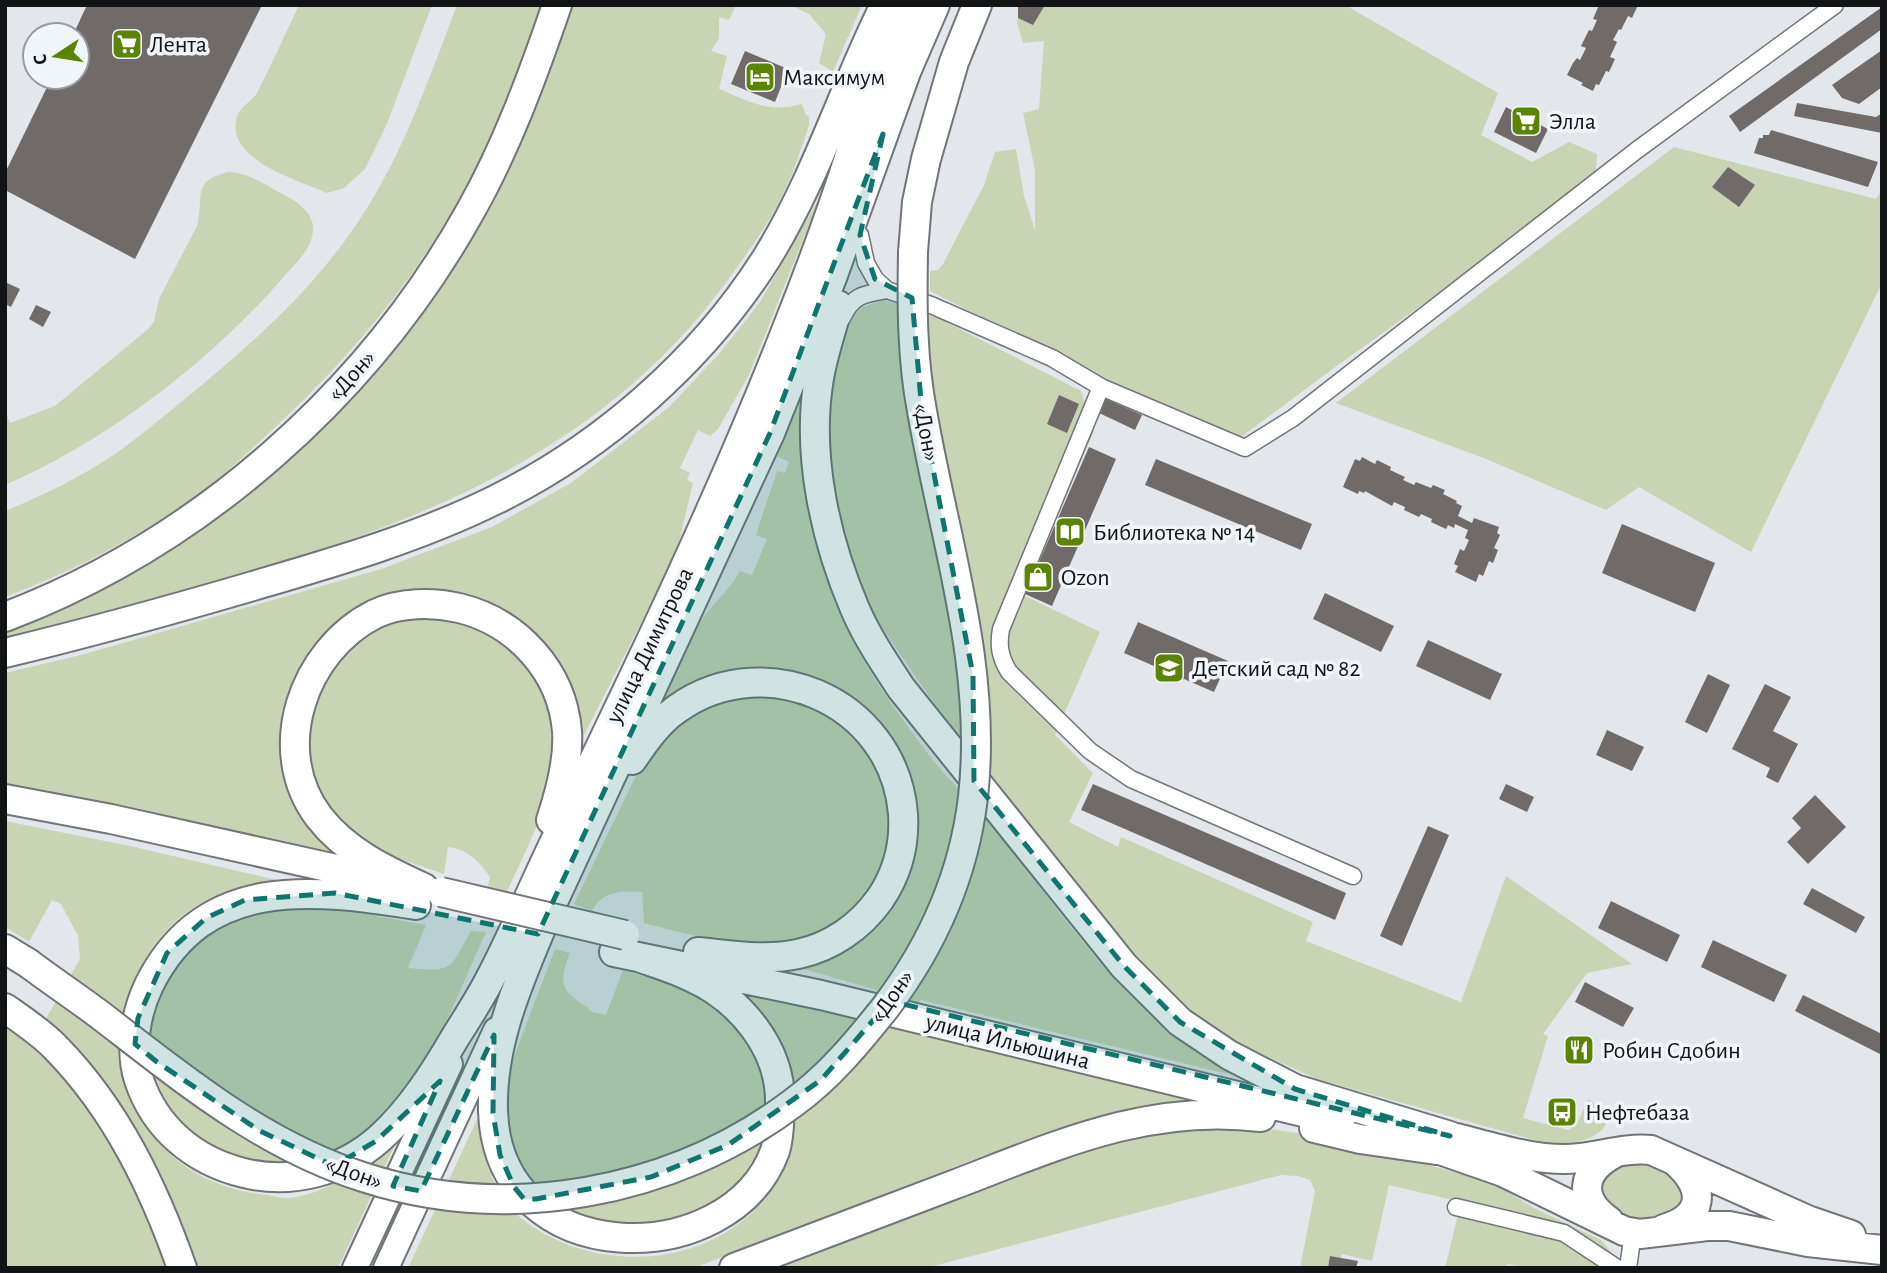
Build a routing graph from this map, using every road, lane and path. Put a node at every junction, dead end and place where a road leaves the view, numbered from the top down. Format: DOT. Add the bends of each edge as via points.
graph roads {
  1 [pos="557,5"];
  2 [pos="885,5"];
  3 [pos="905,5"];
  4 [pos="935,5"];
  5 [pos="977,5"];
  6 [pos="1835,5"];
  7 [pos="883,134"];
  8 [pos="860,236"];
  9 [pos="887,290"];
  10 [pos="824,358"];
  11 [pos="1101,387"];
  12 [pos="5,617"];
  13 [pos="5,653"];
  14 [pos="5,799"];
  15 [pos="5,810"];
  16 [pos="1353,876"];
  17 [pos="429,898"];
  18 [pos="533,916"];
  19 [pos="627,948"];
  20 [pos="698,952"];
  21 [pos="16,956"];
  22 [pos="502,985"];
  23 [pos="5,1008"];
  24 [pos="1448,1144"];
  25 [pos="1617,1152"];
  26 [pos="1478,1153"];
  27 [pos="1670,1157"];
  28 [pos="1456,1207"];
  29 [pos="1633,1232"];
  30 [pos="1882,1248"];
  31 [pos="182,1268"];
  32 [pos="355,1268"];
  33 [pos="386,1268"];
  34 [pos="734,1268"];
  35 [pos="1617,1268"];
  36 [pos="1628,1268"];
  1 -- 12 [label="highway, «Дон»" via="509,134 471,211 405,313 358,370 264,462 176,528 93,578"];
  2 -- 13 [label="highway" via="815,170 746,289 681,365 607,429 496,500 353,557"];
  3 -- 18 [label="highway, улица Димитрова" via="750,420"];
  4 -- 7 [label="highway, улица Димитрова"];
  5 -- 21 [label="highway, «Дон», bridge" via="954,62 926,159 913,252 913,333 922,412 973,675 972,805 961,862 927,942 849,1053 793,1104 687,1165 612,1187 536,1199 486,1199 403,1189 319,1160 233,1115"];
  6 -- 11 [label="street" via="1637,150 1293,418 1245,448"];
  7 -- 8 [label="highway"];
  7 -- 18 [label="highway, улица Димитрова" via="770,433"];
  8 -- 9 [label="street" via="866,263"];
  8 -- 10 [label="highway"];
  9 -- 10 [label="street" via="865,293 852,301"];
  9 -- 11 [label="street" via="931,304 1052,358"];
  10 -- 24 [label="highway" via="817,408 817,462 842,573 872,642 901,688 967,773 1124,966 1180,1022 1229,1055 1295,1089"];
  11 -- 16 [label="street" via="1001,629 1001,659 1090,751 1131,779"];
  14 -- 17 [label="highway" via="111,819"];
  15 -- 17 [label="highway"];
  17 -- 18 [label="highway" via="359,854 329,828 305,794 295,746 297,717 307,685 332,647 375,614 419,604 472,611 506,628 537,656 552,678 567,732 565,762"];
  17 -- 19 [label="highway, улица Ильюшина, bridge"];
  17 -- 22 [label="highway" via="335,893 264,897 226,907 185,934 167,953 146,992 136,1034 136,1071 156,1116 191,1151 212,1162 274,1178 319,1172 376,1141 408,1107"];
  18 -- 20 [label="highway" via="630,762 670,715 712,692 750,683 787,685 834,703 870,731 896,776 904,825 891,880 858,925 819,947 773,957"];
  18 -- 22 [label="highway, улица Димитрова"];
  19 -- 20 [label="highway, улица Ильюшина"];
  19 -- 22 [label="highway" via="714,989 738,1009 767,1048 780,1093 775,1152 754,1195 723,1227 675,1251 630,1256 583,1246 537,1214 514,1187 500,1156 493,1113"];
  19 -- 24 [label="highway, улица Ильюшина"];
  20 -- 24 [label="highway, улица Ильюшина"];
  22 -- 32 [label="main road, улица Димитрова"];
  22 -- 33 [label="main road, улица Димитрова"];
  23 -- 31 [label="highway" via="55,1047 94,1093 137,1159"];
  24 -- 26 [label="highway, улица Ильюшина"];
  24 -- 34 [label="highway" via="1360,1139 1258,1117 1206,1114 1152,1119 1079,1138"];
  25 -- 26 [label="highway" via="1557,1158"];
  25 -- 27 [label="highway" via="1651,1150"];
  25 -- 29 [label="highway" via="1592,1169 1589,1196 1596,1209"];
  26 -- 29 [label="highway" via="1503,1172"];
  27 -- 29 [label="highway" via="1692,1179 1697,1204 1681,1223"];
  27 -- 30 [label="highway" via="1810,1221"];
  28 -- 35 [label="street" via="1564,1233"];
  29 -- 30 [label="highway" via="1729,1226 1808,1242"];
  29 -- 36 [label="street"];
}
